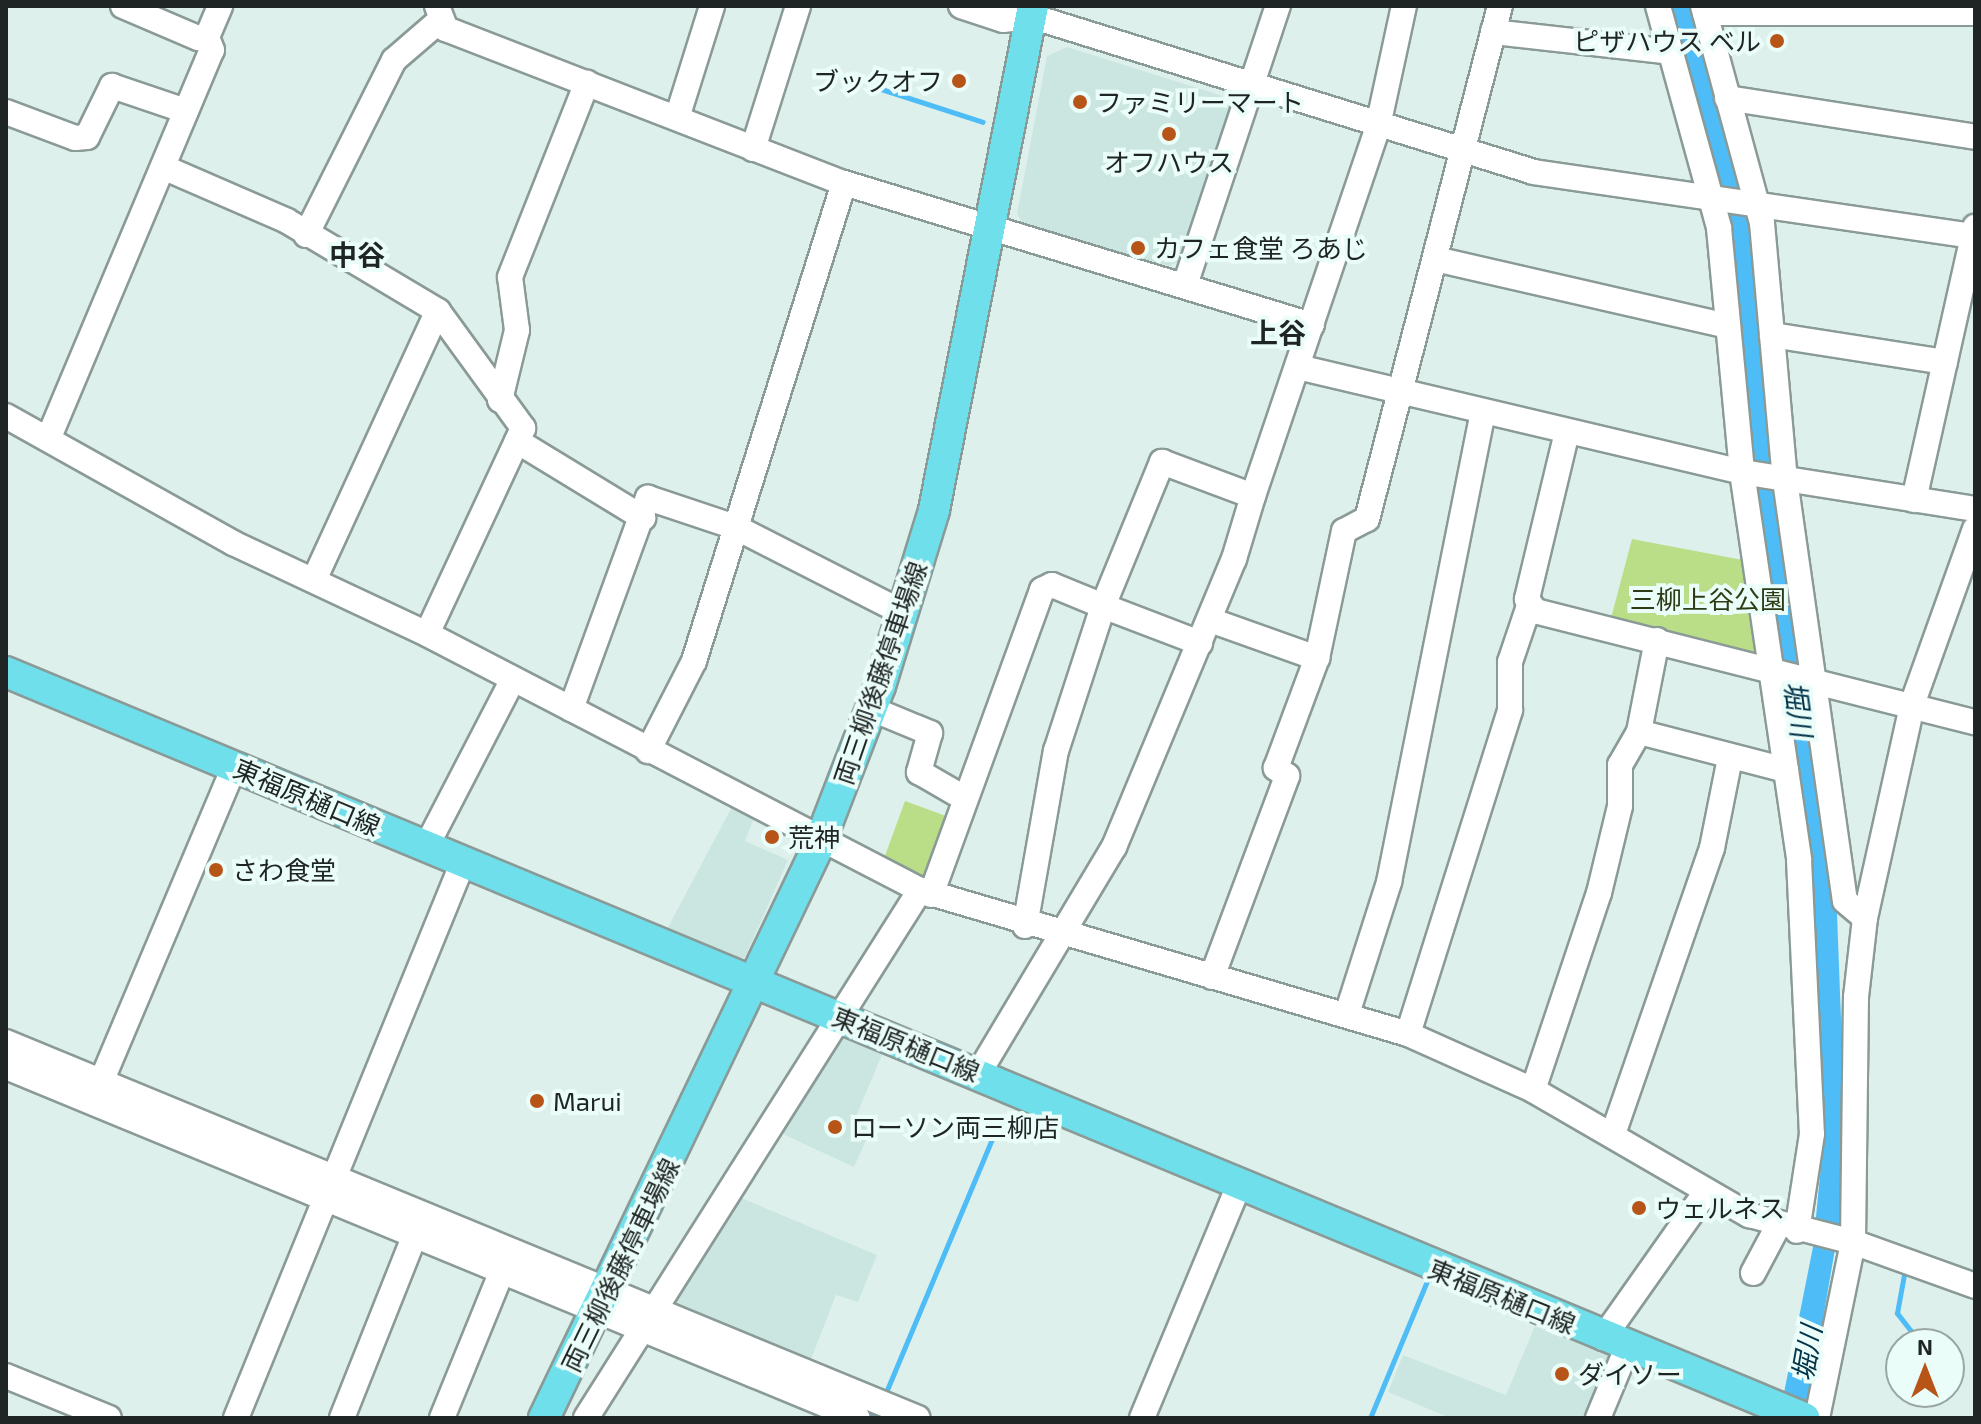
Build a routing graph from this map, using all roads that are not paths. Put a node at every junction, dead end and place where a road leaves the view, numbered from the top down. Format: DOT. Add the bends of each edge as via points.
graph roads {
  1 [pos="123,6"];
  2 [pos="220,6"];
  3 [pos="712,6"];
  4 [pos="798,6"];
  5 [pos="961,6"];
  6 [pos="1278,6"];
  7 [pos="1404,6"];
  8 [pos="1500,6"];
  9 [pos="1658,6"];
  10 [pos="1032,9"];
  11 [pos="1704,10"];
  12 [pos="1975,13"];
  13 [pos="437,14"];
  14 [pos="1493,32"];
  15 [pos="207,37"];
  16 [pos="1670,52"];
  17 [pos="587,83"];
  18 [pos="1251,86"];
  19 [pos="1727,98"];
  20 [pos="186,111"];
  21 [pos="6,112"];
  22 [pos="677,118"];
  23 [pos="1378,126"];
  24 [pos="1975,137"];
  25 [pos="753,149"];
  26 [pos="1465,151"];
  27 [pos="163,167"];
  28 [pos="844,183"];
  29 [pos="1708,197"];
  30 [pos="1757,207"];
  31 [pos="990,228"];
  32 [pos="1974,233"];
  33 [pos="306,235"];
  34 [pos="1435,259"];
  35 [pos="1186,282"];
  36 [pos="438,311"];
  37 [pos="1312,325"];
  38 [pos="1727,326"];
  39 [pos="1772,335"];
  40 [pos="1945,362"];
  41 [pos="1298,367"];
  42 [pos="1400,392"];
  43 [pos="500,400"];
  44 [pos="1483,412"];
  45 [pos="6,416"];
  46 [pos="1567,432"];
  47 [pos="49,437"];
  48 [pos="517,441"];
  49 [pos="1742,472"];
  50 [pos="1785,480"];
  51 [pos="1253,496"];
  52 [pos="1914,500"];
  53 [pos="1975,509"];
  54 [pos="643,518"];
  55 [pos="735,527"];
  56 [pos="1975,529"];
  57 [pos="314,580"];
  58 [pos="1103,606"];
  59 [pos="1529,606"];
  60 [pos="904,613"];
  61 [pos="1210,620"];
  62 [pos="427,634"];
  63 [pos="1657,640"];
  64 [pos="1200,643"];
  65 [pos="1317,658"];
  66 [pos="1770,667"];
  67 [pos="7,676"];
  68 [pos="1809,676"];
  69 [pos="513,679"];
  70 [pos="1913,702"];
  71 [pos="571,709"];
  72 [pos="872,709"];
  73 [pos="1975,722"];
  74 [pos="1639,732"];
  75 [pos="648,751"];
  76 [pos="1730,758"];
  77 [pos="234,767"];
  78 [pos="1786,770"];
  79 [pos="964,798"];
  80 [pos="821,839"];
  81 [pos="426,847"];
  82 [pos="463,862"];
  83 [pos="925,892"];
  84 [pos="1865,918"];
  85 [pos="1025,926"];
  86 [pos="1067,937"];
  87 [pos="1212,977"];
  88 [pos="755,982"];
  89 [pos="1347,1014"];
  90 [pos="839,1017"];
  91 [pos="1408,1034"];
  92 [pos="6,1042"];
  93 [pos="6,1067"];
  94 [pos="978,1074"];
  95 [pos="101,1082"];
  96 [pos="1533,1090"];
  97 [pos="1613,1134"];
  98 [pos="1238,1187"];
  99 [pos="331,1190"];
  100 [pos="1706,1192"];
  101 [pos="1798,1231"];
  102 [pos="413,1240"];
  103 [pos="1853,1242"];
  104 [pos="1753,1273"];
  105 [pos="500,1276"];
  106 [pos="1975,1286"];
  107 [pos="599,1301"];
  108 [pos="650,1320"];
  109 [pos="1615,1343"];
  110 [pos="6,1376"];
  111 [pos="1795,1414"];
  112 [pos="109,1418"];
  113 [pos="236,1418"];
  114 [pos="342,1418"];
  115 [pos="442,1418"];
  116 [pos="544,1418"];
  117 [pos="586,1418"];
  118 [pos="858,1418"];
  119 [pos="918,1418"];
  120 [pos="1142,1418"];
  121 [pos="1598,1418"];
  122 [pos="1817,1418"];
  1 -- 15 [label="street"];
  2 -- 15 [label="street"];
  3 -- 22 [label="street"];
  4 -- 25 [label="street"];
  5 -- 10 [label="street" via="1003,20"];
  6 -- 18 [label="street"];
  7 -- 23 [label="street"];
  8 -- 14 [label="street"];
  9 -- 16 [label="street"];
  10 -- 18 [label="street"];
  10 -- 31 [label="main road, 両三柳後藤停車場線"];
  11 -- 12 [label="street"];
  11 -- 19 [label="street"];
  13 -- 17 [label="street"];
  13 -- 33 [label="street" via="394,60"];
  14 -- 16 [label="street"];
  14 -- 26 [label="street"];
  15 -- 20 [label="street" via="212,50"];
  16 -- 29 [label="street"];
  17 -- 22 [label="street"];
  17 -- 43 [label="street" via="510,277 517,330"];
  18 -- 23 [label="street"];
  18 -- 35 [label="street"];
  19 -- 24 [label="street"];
  19 -- 30 [label="street"];
  20 -- 21 [label="street" via="112,86 87,137 75,138"];
  20 -- 27 [label="street"];
  22 -- 25 [label="street"];
  23 -- 26 [label="street"];
  23 -- 37 [label="street"];
  25 -- 28 [label="street"];
  26 -- 29 [label="street" via="1534,172"];
  26 -- 34 [label="street"];
  27 -- 33 [label="street"];
  27 -- 47 [label="street"];
  28 -- 31 [label="street"];
  28 -- 55 [label="street"];
  29 -- 30 [label="street"];
  29 -- 38 [label="street" via="1719,228"];
  30 -- 32 [label="street"];
  30 -- 39 [label="street"];
  31 -- 35 [label="street"];
  31 -- 60 [label="main road, 両三柳後藤停車場線" via="938,496"];
  32 -- 40 [label="street"];
  33 -- 36 [label="street"];
  34 -- 38 [label="street"];
  34 -- 42 [label="street"];
  35 -- 37 [label="street"];
  36 -- 43 [label="street"];
  36 -- 57 [label="street"];
  37 -- 41 [label="street"];
  38 -- 49 [label="street"];
  39 -- 40 [label="street"];
  39 -- 50 [label="street"];
  40 -- 52 [label="street"];
  41 -- 42 [label="street"];
  41 -- 51 [label="street"];
  42 -- 44 [label="street"];
  42 -- 65 [label="street" via="1367,519 1344,531"];
  43 -- 48 [label="street" via="523,428"];
  44 -- 46 [label="street"];
  44 -- 89 [label="street" via="1389,882"];
  45 -- 47 [label="street"];
  46 -- 49 [label="street"];
  46 -- 59 [label="street"];
  47 -- 57 [label="street" via="233,543"];
  48 -- 54 [label="street"];
  48 -- 62 [label="street"];
  49 -- 50 [label="street"];
  49 -- 66 [label="street"];
  50 -- 52 [label="street"];
  50 -- 68 [label="street"];
  51 -- 58 [label="street" via="1162,462"];
  51 -- 61 [label="street"];
  52 -- 53 [label="street"];
  54 -- 55 [label="street" via="655,497"];
  54 -- 71 [label="street"];
  55 -- 60 [label="street"];
  55 -- 75 [label="street" via="694,661"];
  56 -- 70 [label="street"];
  57 -- 62 [label="street"];
  58 -- 64 [label="street"];
  58 -- 79 [label="street" via="1052,585 1042,590 1024,656"];
  58 -- 85 [label="street" via="1056,751"];
  59 -- 63 [label="street"];
  59 -- 91 [label="street" via="1510,662 1510,710"];
  60 -- 72 [label="main road, 両三柳後藤停車場線"];
  61 -- 64 [label="street"];
  61 -- 65 [label="street"];
  62 -- 69 [label="street"];
  63 -- 66 [label="street"];
  63 -- 74 [label="street"];
  64 -- 86 [label="street" via="1114,847"];
  65 -- 87 [label="street" via="1276,768 1287,776"];
  66 -- 68 [label="street"];
  66 -- 78 [label="street"];
  67 -- 77 [label="main road, 東福原樋口線"];
  68 -- 70 [label="street"];
  68 -- 84 [label="street" via="1845,901"];
  69 -- 71 [label="street"];
  69 -- 81 [label="street"];
  70 -- 73 [label="street"];
  70 -- 84 [label="street"];
  71 -- 75 [label="street"];
  72 -- 79 [label="street" via="930,733 919,772"];
  72 -- 80 [label="main road, 両三柳後藤停車場線"];
  74 -- 76 [label="street"];
  74 -- 96 [label="street" via="1620,765 1620,806 1599,893"];
  75 -- 80 [label="street"];
  76 -- 78 [label="street"];
  76 -- 97 [label="street" via="1712,848"];
  77 -- 81 [label="main road, 東福原樋口線"];
  77 -- 95 [label="street"];
  78 -- 101 [label="street" via="1799,860 1812,1134"];
  79 -- 83 [label="street"];
  80 -- 83 [label="street"];
  80 -- 88 [label="main road, 両三柳後藤停車場線"];
  81 -- 82 [label="main road, 東福原樋口線"];
  82 -- 88 [label="main road, 東福原樋口線"];
  82 -- 99 [label="street"];
  83 -- 85 [label="street"];
  83 -- 90 [label="street"];
  84 -- 103 [label="street" via="1856,997"];
  85 -- 86 [label="street"];
  86 -- 87 [label="street"];
  86 -- 94 [label="street"];
  87 -- 89 [label="street"];
  88 -- 90 [label="main road, 東福原樋口線"];
  88 -- 107 [label="main road, 両三柳後藤停車場線"];
  89 -- 91 [label="street"];
  90 -- 94 [label="main road, 東福原樋口線"];
  90 -- 108 [label="street"];
  91 -- 96 [label="street"];
  92 -- 95 [label="street"];
  93 -- 99 [label="street"];
  94 -- 98 [label="main road, 東福原樋口線"];
  95 -- 99 [label="street"];
  96 -- 97 [label="street"];
  97 -- 100 [label="street"];
  98 -- 109 [label="main road, 東福原樋口線"];
  98 -- 120 [label="street"];
  99 -- 102 [label="street"];
  99 -- 107 [label="street"];
  99 -- 113 [label="street"];
  100 -- 101 [label="street"];
  100 -- 109 [label="street"];
  101 -- 103 [label="street"];
  101 -- 104 [label="street"];
  102 -- 105 [label="street"];
  102 -- 114 [label="street"];
  103 -- 106 [label="street"];
  103 -- 122 [label="street"];
  105 -- 107 [label="street"];
  105 -- 115 [label="street"];
  107 -- 108 [label="street"];
  107 -- 116 [label="main road, 両三柳後藤停車場線"];
  108 -- 117 [label="street"];
  108 -- 118 [label="street"];
  108 -- 119 [label="street"];
  109 -- 111 [label="main road, 東福原樋口線"];
  109 -- 121 [label="street"];
  110 -- 112 [label="street"];
}
